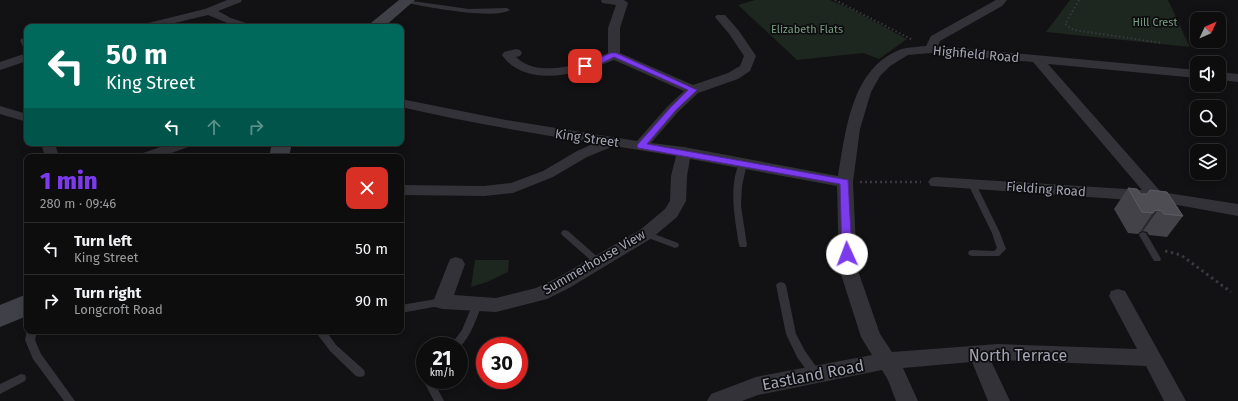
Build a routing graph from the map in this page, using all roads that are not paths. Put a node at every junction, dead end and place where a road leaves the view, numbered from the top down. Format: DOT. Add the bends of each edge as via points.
graph roads {
  1 [pos="237,0"];
  2 [pos="406,0"];
  3 [pos="1002,0"];
  4 [pos="606,1"];
  5 [pos="507,10"];
  6 [pos="209,11"];
  7 [pos="721,17"];
  8 [pos="156,24"];
  9 [pos="239,24"];
  10 [pos="378,24"];
  11 [pos="931,49"];
  12 [pos="509,52"];
  13 [pos="614,55"];
  14 [pos="24,58"];
  15 [pos="1037,59"];
  16 [pos="0,66"];
  17 [pos="1190,73"];
  18 [pos="1226,77"];
  19 [pos="1238,78"];
  20 [pos="693,90"];
  21 [pos="404,104"];
  22 [pos="0,110"];
  23 [pos="24,117"];
  24 [pos="612,141"];
  25 [pos="177,146"];
  26 [pos="641,146"];
  27 [pos="684,152"];
  28 [pos="154,154"];
  29 [pos="743,163"];
  30 [pos="845,182"];
  31 [pos="936,182"];
  32 [pos="972,184"];
  33 [pos="404,190"];
  34 [pos="1156,197"];
  35 [pos="1238,210"];
  36 [pos="565,233"];
  37 [pos="646,234"];
  38 [pos="1143,235"];
  39 [pos="675,245"];
  40 [pos="743,245"];
  41 [pos="972,253"];
  42 [pos="1157,259"];
  43 [pos="598,262"];
  44 [pos="456,264"];
  45 [pos="781,285"];
  46 [pos="1118,296"];
  47 [pos="442,302"];
  48 [pos="476,304"];
  49 [pos="404,308"];
  50 [pos="24,309"];
  51 [pos="0,317"];
  52 [pos="31,334"];
  53 [pos="322,334"];
  54 [pos="462,337"];
  55 [pos="978,353"];
  56 [pos="1151,358"];
  57 [pos="886,361"];
  58 [pos="360,373"];
  59 [pos="816,375"];
  60 [pos="21,378"];
  61 [pos="0,389"];
  62 [pos="433,389"];
  63 [pos="70,401"];
  64 [pos="439,401"];
  65 [pos="718,401"];
  66 [pos="907,401"];
  67 [pos="999,401"];
  68 [pos="1176,401"];
  1 -- 6 [label="street"];
  2 -- 5 [label="lane" via="484,13"];
  2 -- 10 [label="street"];
  3 -- 11 [label="street" via="935,39"];
  4 -- 13 [label="street" via="623,3 612,35"];
  6 -- 8 [label="street"];
  6 -- 9 [label="street"];
  7 -- 20 [label="street" via="750,56 746,68 733,76"];
  11 -- 15 [label="street, Highfield Road"];
  11 -- 30 [label="street, Highfield Road" via="905,52 886,63 874,74 864,92 853,130"];
  12 -- 13 [label="street" via="511,60 520,66 538,71 564,71 596,63"];
  13 -- 20 [label="street"];
  14 -- 16 [label="street"];
  15 -- 17 [label="street, Highfield Road"];
  15 -- 34 [label="street"];
  18 -- 19 [label="street"];
  20 -- 26 [label="street"];
  21 -- 24 [label="street, King Street" via="554,134"];
  22 -- 23 [label="street"];
  24 -- 26 [label="street, King Street"];
  24 -- 33 [label="street" via="582,154 548,174 513,188 484,191"];
  25 -- 28 [label="street"];
  26 -- 27 [label="street, King Street"];
  27 -- 29 [label="street, King Street"];
  27 -- 37 [label="street, Summerhouse View" via="679,176 678,201 671,213"];
  29 -- 30 [label="street, King Street"];
  29 -- 40 [label="lane" via="737,206"];
  30 -- 57 [label="street, Highfield Road" via="848,268 871,337"];
  31 -- 32 [label="street, Fielding Road"];
  32 -- 34 [label="street, Fielding Road" via="1123,200"];
  32 -- 41 [label="lane" via="1002,249 996,254"];
  34 -- 35 [label="street, Fielding Road"];
  36 -- 43 [label="lane"];
  37 -- 39 [label="lane"];
  37 -- 43 [label="street, Summerhouse View"];
  38 -- 42 [label="lane"];
  43 -- 48 [label="street, Summerhouse View" via="540,294 496,305"];
  44 -- 47 [label="street"];
  45 -- 59 [label="lane" via="791,334"];
  46 -- 56 [label="street"];
  47 -- 48 [label="street, Summerhouse View"];
  47 -- 49 [label="lane"];
  48 -- 54 [label="lane"];
  50 -- 51 [label="street"];
  52 -- 63 [label="lane" via="30,340 37,356"];
  53 -- 58 [label="lane" via="332,348"];
  55 -- 56 [label="street, North Terrace"];
  55 -- 57 [label="street, North Terrace"];
  55 -- 67 [label="street"];
  56 -- 68 [label="street"];
  57 -- 59 [label="street, Eastland Road"];
  57 -- 66 [label="street, Highfield Road" via="897,376"];
  59 -- 65 [label="street, Eastland Road" via="756,386"];
  60 -- 61 [label="lane"];
  62 -- 64 [label="lane"];
}
